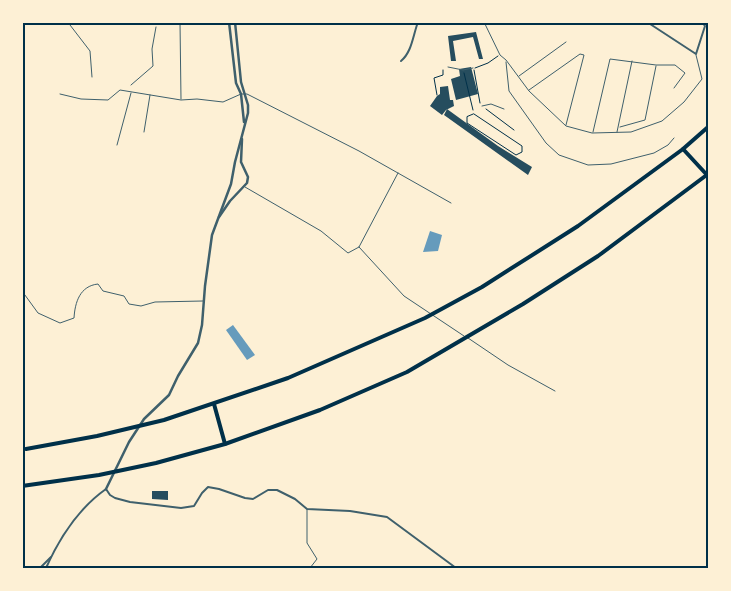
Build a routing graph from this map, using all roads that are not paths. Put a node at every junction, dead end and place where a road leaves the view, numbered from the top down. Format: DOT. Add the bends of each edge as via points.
graph roads {
  1 [pos="70,22"];
  2 [pos="180,22"];
  3 [pos="229,22"];
  4 [pos="235,22"];
  5 [pos="418,22"];
  6 [pos="484,22"];
  7 [pos="647,22"];
  8 [pos="702,22"];
  9 [pos="156,27"];
  10 [pos="566,42"];
  11 [pos="696,54"];
  12 [pos="506,60"];
  13 [pos="632,60"];
  14 [pos="401,61"];
  15 [pos="656,65"];
  16 [pos="448,67"];
  17 [pos="473,68"];
  18 [pos="518,77"];
  19 [pos="92,78"];
  20 [pos="131,86"];
  21 [pos="674,88"];
  22 [pos="528,91"];
  23 [pos="131,92"];
  24 [pos="60,94"];
  25 [pos="241,94"];
  26 [pos="245,94"];
  27 [pos="150,95"];
  28 [pos="181,100"];
  29 [pos="482,106"];
  30 [pos="504,109"];
  31 [pos="244,124"];
  32 [pos="566,126"];
  33 [pos="620,127"];
  34 [pos="708,127"];
  35 [pos="144,132"];
  36 [pos="617,132"];
  37 [pos="592,133"];
  38 [pos="242,134"];
  39 [pos="674,138"];
  40 [pos="117,145"];
  41 [pos="683,149"];
  42 [pos="398,173"];
  43 [pos="708,174"];
  44 [pos="244,186"];
  45 [pos="451,203"];
  46 [pos="216,222"];
  47 [pos="358,247"];
  48 [pos="22,291"];
  49 [pos="204,301"];
  50 [pos="555,391"];
  51 [pos="214,404"];
  52 [pos="225,444"];
  53 [pos="26,449"];
  54 [pos="22,486"];
  55 [pos="106,490"];
  56 [pos="307,509"];
  57 [pos="52,555"];
  58 [pos="40,568"];
  59 [pos="46,568"];
  60 [pos="310,568"];
  61 [pos="456,568"];
  1 -- 19 [label="lane" via="90,51"];
  2 -- 28 [label="lane"];
  3 -- 25 [label="street" via="236,82"];
  4 -- 26 [label="street"];
  5 -- 14 [label="street" via="412,43"];
  6 -- 12 [label="lane" via="500,55"];
  7 -- 11 [label="street"];
  8 -- 11 [label="street" via="705,26"];
  9 -- 20 [label="lane" via="152,49 154,66"];
  10 -- 18 [label="lane"];
  11 -- 36 [label="lane" via="702,79 684,102 662,121 631,132"];
  12 -- 18 [label="lane"];
  12 -- 39 [label="lane" via="509,91 559,156 588,164 611,164 654,153"];
  13 -- 15 [label="lane"];
  13 -- 33 [label="lane"];
  13 -- 37 [label="lane" via="610,58"];
  15 -- 21 [label="lane" via="675,65 685,73"];
  15 -- 33 [label="lane" via="645,120"];
  16 -- 17 [label="lane"];
  18 -- 22 [label="lane"];
  22 -- 32 [label="lane"];
  22 -- 32 [label="lane" via="580,54 584,55"];
  23 -- 24 [label="lane" via="120,90 108,100"];
  23 -- 27 [label="lane"];
  23 -- 40 [label="lane"];
  25 -- 26 [label="lane"];
  25 -- 28 [label="lane" via="223,102"];
  25 -- 31 [label="street"];
  26 -- 31 [label="street" via="248,113"];
  26 -- 42 [label="lane"];
  27 -- 28 [label="lane"];
  27 -- 35 [label="lane"];
  29 -- 30 [label="lane" via="490,104"];
  31 -- 38 [label="street"];
  32 -- 37 [label="lane"];
  33 -- 36 [label="lane"];
  34 -- 41 [label="highway"];
  36 -- 37 [label="lane"];
  38 -- 44 [label="street" via="241,162 248,178"];
  38 -- 46 [label="street" via="231,184"];
  41 -- 43 [label="highway"];
  41 -- 51 [label="highway" via="578,226 482,287 340,356"];
  42 -- 45 [label="lane"];
  42 -- 47 [label="lane"];
  43 -- 52 [label="highway" via="598,256 524,304 407,372 320,410"];
  44 -- 46 [label="street"];
  44 -- 47 [label="lane" via="321,231 348,253"];
  46 -- 49 [label="street"];
  47 -- 50 [label="lane" via="404,296 508,365"];
  48 -- 49 [label="lane" via="38,313 60,323 74,318 76,299 91,285 98,284 103,291 124,296 129,304 141,306 155,302"];
  49 -- 55 [label="street" via="198,344 169,395 144,419 129,442"];
  51 -- 52 [label="highway"];
  51 -- 53 [label="highway" via="164,420"];
  52 -- 54 [label="highway" via="99,475"];
  55 -- 56 [label="street" via="115,498 130,502 181,508 194,506 208,488 252,499 268,490 277,490"];
  55 -- 57 [label="street" via="75,520"];
  56 -- 60 [label="lane" via="307,543 317,559"];
  56 -- 61 [label="street" via="350,511 387,518"];
  57 -- 58 [label="street"];
  57 -- 59 [label="street"];
}
